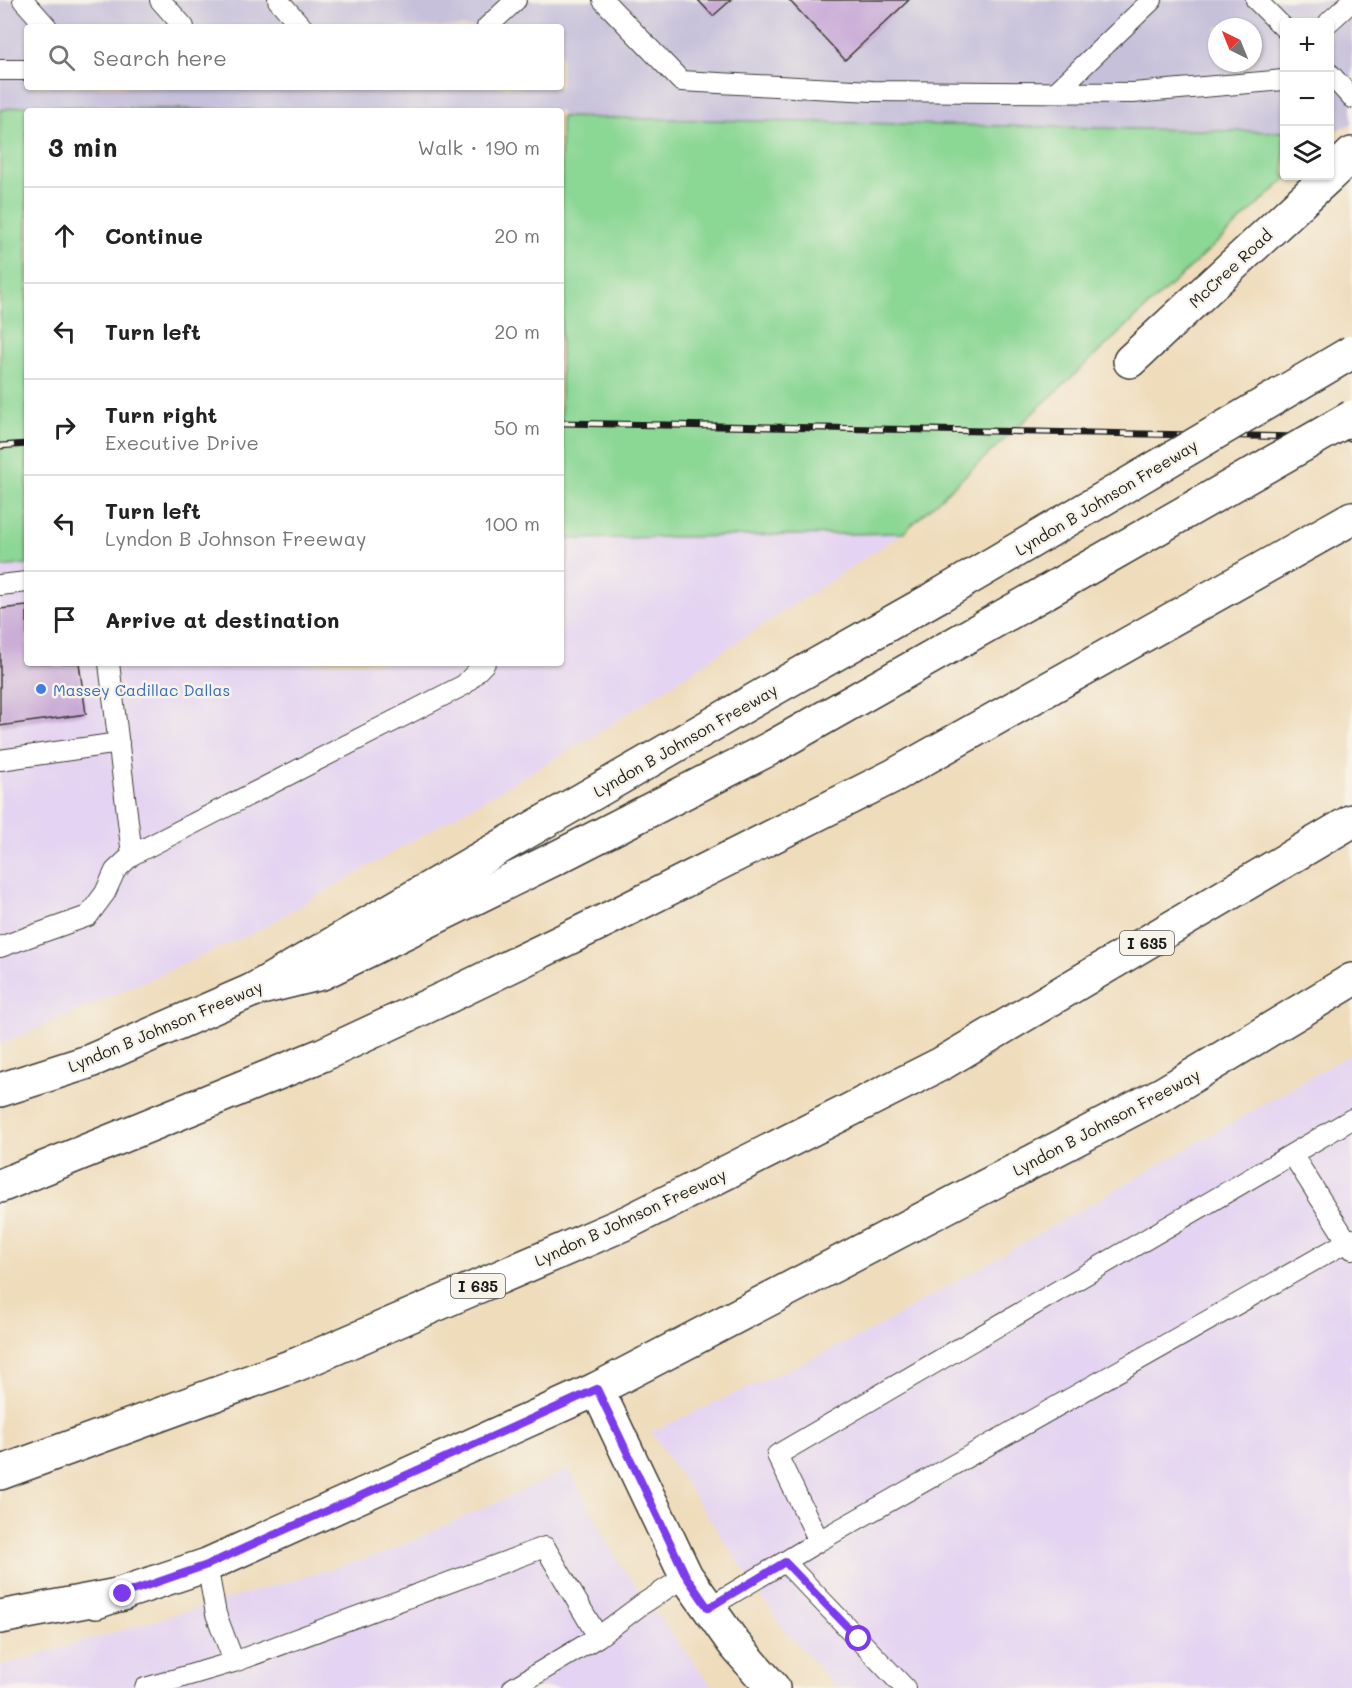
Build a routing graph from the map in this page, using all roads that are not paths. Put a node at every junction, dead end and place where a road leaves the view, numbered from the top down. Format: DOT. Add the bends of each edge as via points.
graph roads {
  1 [pos="23,0"];
  2 [pos="160,0"];
  3 [pos="278,0"];
  4 [pos="516,0"];
  5 [pos="603,0"];
  6 [pos="1152,0"];
  7 [pos="1256,0"];
  8 [pos="1352,1"];
  9 [pos="1333,18"];
  10 [pos="43,24"];
  11 [pos="181,24"];
  12 [pos="299,24"];
  13 [pos="490,24"];
  14 [pos="1280,24"];
  15 [pos="0,70"];
  16 [pos="24,70"];
  17 [pos="1334,79"];
  18 [pos="1280,80"];
  19 [pos="1056,92"];
  20 [pos="1352,98"];
  21 [pos="1352,154"];
  22 [pos="1334,170"];
  23 [pos="1324,180"];
  24 [pos="1352,352"];
  25 [pos="1130,361"];
  26 [pos="1352,417"];
  27 [pos="1352,518"];
  28 [pos="24,582"];
  29 [pos="0,585"];
  30 [pos="109,666"];
  31 [pos="484,666"];
  32 [pos="118,743"];
  33 [pos="0,759"];
  34 [pos="1352,821"];
  35 [pos="132,855"];
  36 [pos="0,947"];
  37 [pos="1352,980"];
  38 [pos="254,990"];
  39 [pos="0,1090"];
  40 [pos="1352,1119"];
  41 [pos="1292,1154"];
  42 [pos="0,1186"];
  43 [pos="1350,1243"];
  44 [pos="597,1389"];
  45 [pos="0,1473"];
  46 [pos="819,1541"];
  47 [pos="785,1562"];
  48 [pos="207,1565"];
  49 [pos="686,1576"];
  50 [pos="123,1594"];
  51 [pos="708,1608"];
  52 [pos="0,1617"];
  53 [pos="0,1633"];
  54 [pos="598,1637"];
  55 [pos="234,1662"];
  56 [pos="145,1688"];
  57 [pos="513,1688"];
  58 [pos="772,1688"];
  59 [pos="905,1688"];
  1 -- 10 [label="lane"];
  2 -- 11 [label="lane"];
  3 -- 12 [label="lane"];
  4 -- 13 [label="lane"];
  5 -- 19 [label="lane" via="681,81 872,90"];
  6 -- 19 [label="lane"];
  7 -- 14 [label="lane"];
  8 -- 9 [label="lane"];
  15 -- 16 [label="lane"];
  17 -- 20 [label="lane"];
  18 -- 19 [label="lane" via="1133,93"];
  21 -- 22 [label="main road, McCree Road"];
  23 -- 25 [label="main road, McCree Road"];
  24 -- 38 [label="main road, Lyndon B Johnson Freeway, bridge" via="942,594"];
  26 -- 38 [label="main road, bridge" via="769,749 322,973"];
  27 -- 42 [label="main road" via="896,775 447,998 322,1055"];
  28 -- 29 [label="lane"];
  30 -- 32 [label="lane"];
  31 -- 35 [label="lane" via="464,685"];
  32 -- 33 [label="lane"];
  32 -- 35 [label="lane"];
  34 -- 45 [label="main road, Lyndon B Johnson Freeway / I 635" via="941,1064 628,1222 298,1364"];
  35 -- 36 [label="lane" via="115,870 105,893 88,916"];
  37 -- 44 [label="main road, Lyndon B Johnson Freeway" via="1164,1093"];
  38 -- 39 [label="main road, Lyndon B Johnson Freeway" via="88,1062"];
  40 -- 41 [label="lane"];
  41 -- 43 [label="lane"];
  41 -- 46 [label="lane" via="777,1455"];
  43 -- 46 [label="lane"];
  44 -- 48 [label="main road, Lyndon B Johnson Freeway"];
  44 -- 49 [label="main road"];
  46 -- 47 [label="lane"];
  47 -- 51 [label="lane"];
  47 -- 59 [label="lane"];
  48 -- 50 [label="main road, Lyndon B Johnson Freeway"];
  48 -- 55 [label="lane" via="216,1614"];
  49 -- 51 [label="main road"];
  49 -- 54 [label="lane"];
  50 -- 52 [label="main road"];
  50 -- 53 [label="main road, Lyndon B Johnson Freeway"];
  51 -- 58 [label="main road"];
  54 -- 55 [label="lane" via="545,1546"];
  54 -- 57 [label="lane"];
  55 -- 56 [label="lane"];
}
